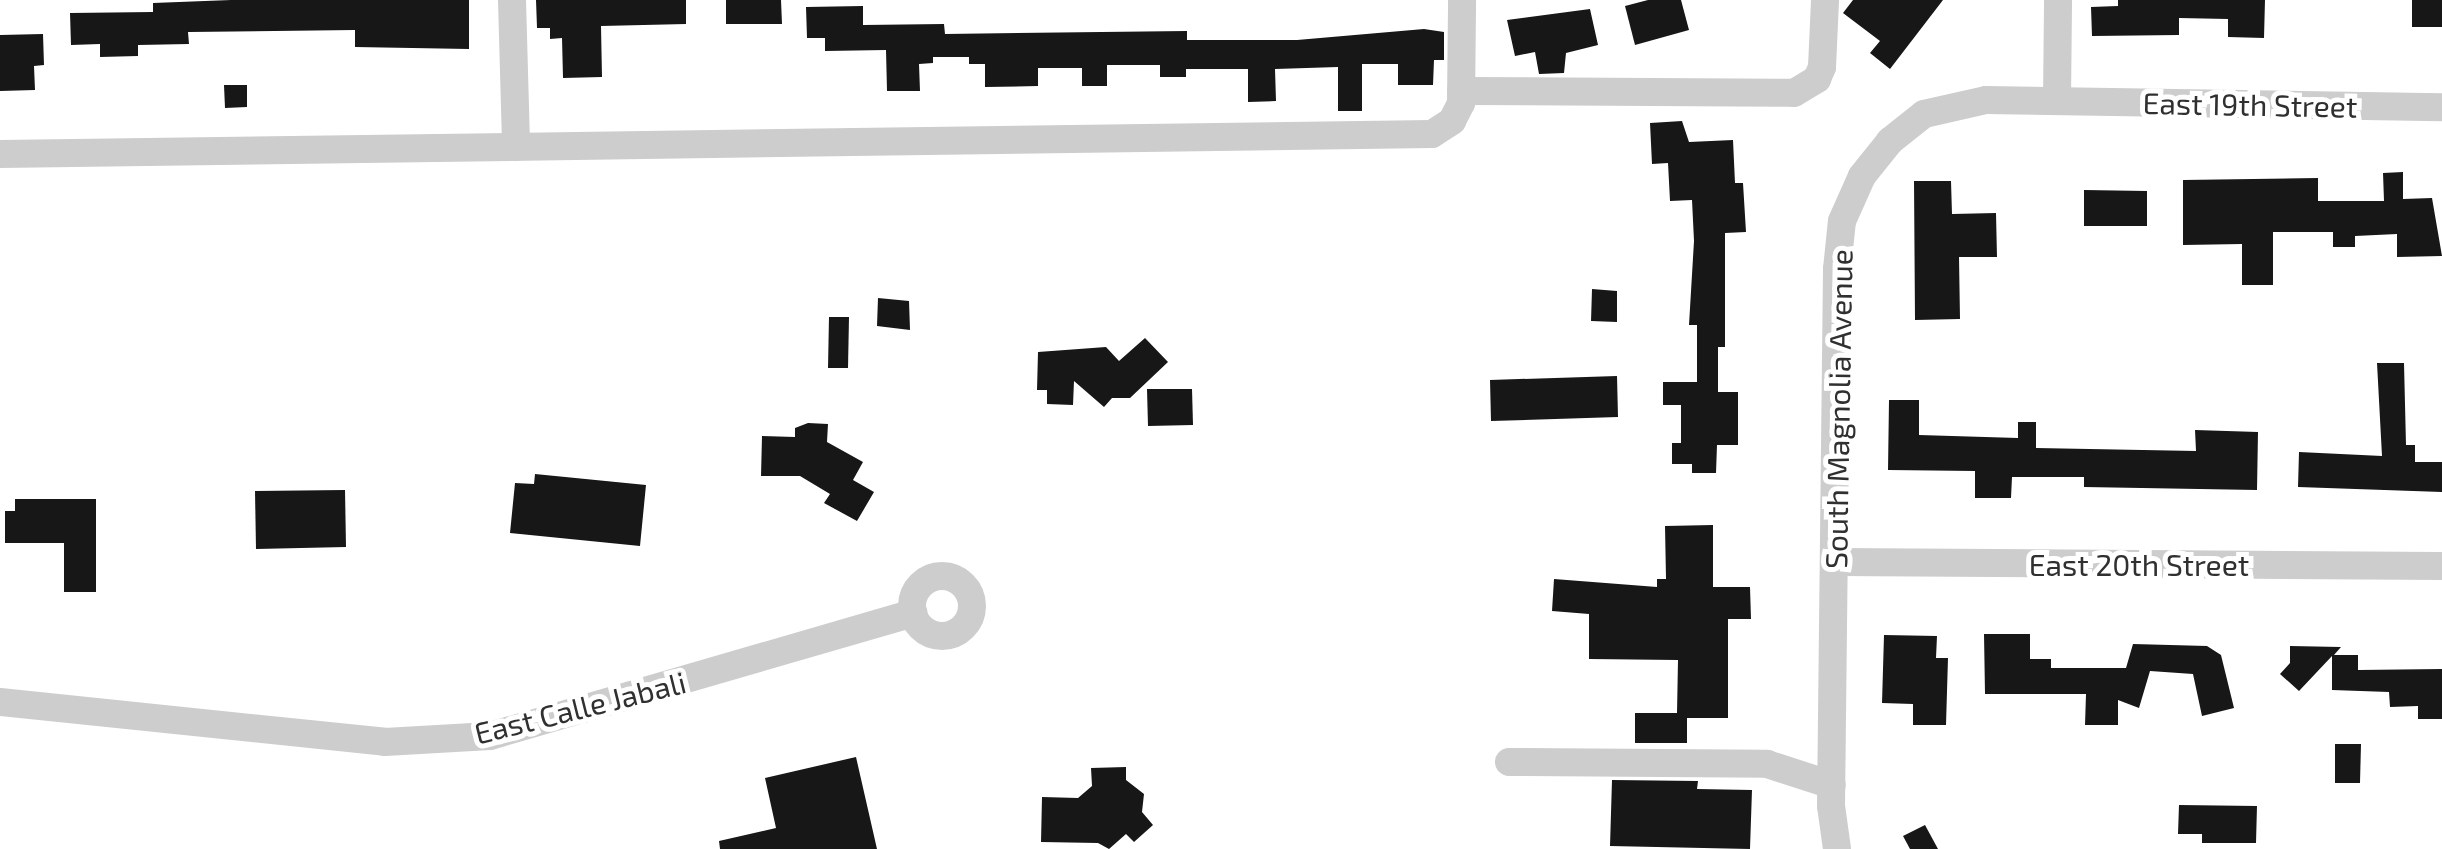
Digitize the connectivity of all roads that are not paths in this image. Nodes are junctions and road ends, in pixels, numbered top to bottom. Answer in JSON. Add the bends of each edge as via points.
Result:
{"nodes":[{"id":1,"x":512,"y":0,"type":"edge"},
{"id":2,"x":1462,"y":0,"type":"edge"},
{"id":3,"x":1826,"y":0,"type":"edge"},
{"id":4,"x":2058,"y":0,"type":"edge"},
{"id":5,"x":1461,"y":90,"type":"junction"},
{"id":6,"x":2058,"y":100,"type":"junction"},
{"id":7,"x":2442,"y":107,"type":"edge"},
{"id":8,"x":516,"y":148,"type":"junction"},
{"id":9,"x":0,"y":154,"type":"edge"},
{"id":10,"x":1835,"y":562,"type":"junction"},
{"id":11,"x":2442,"y":566,"type":"edge"},
{"id":12,"x":913,"y":614,"type":"dead end"},
{"id":13,"x":0,"y":702,"type":"edge"},
{"id":14,"x":1508,"y":762,"type":"dead end"},
{"id":15,"x":1832,"y":785,"type":"junction"},
{"id":16,"x":1837,"y":849,"type":"edge"}],
"edges":[{"from":1,"to":8,"type":"street"},
{"from":2,"to":5,"type":"street"},
{"from":3,"to":5,"type":"street","via":[[1822,67],[1817,79],[1794,93]]},
{"from":4,"to":6,"type":"street"},
{"from":5,"to":8,"type":"street","via":[[1458,114],[1432,134]]},
{"from":6,"to":7,"type":"street","name":"East 19th Street"},
{"from":6,"to":10,"type":"street","name":"South Magnolia Avenue","via":[[1986,100],[1924,114],[1862,176],[1842,221],[1836,269]]},
{"from":8,"to":9,"type":"street"},
{"from":10,"to":11,"type":"street","name":"East 20th Street"},
{"from":10,"to":15,"type":"street","name":"South Magnolia Avenue"},
{"from":12,"to":13,"type":"street","name":"East Calle Jabali","via":[[490,736],[385,742]]},
{"from":14,"to":15,"type":"street","via":[[1767,764]]},
{"from":15,"to":16,"type":"street","name":"South Magnolia Avenue"}]}
